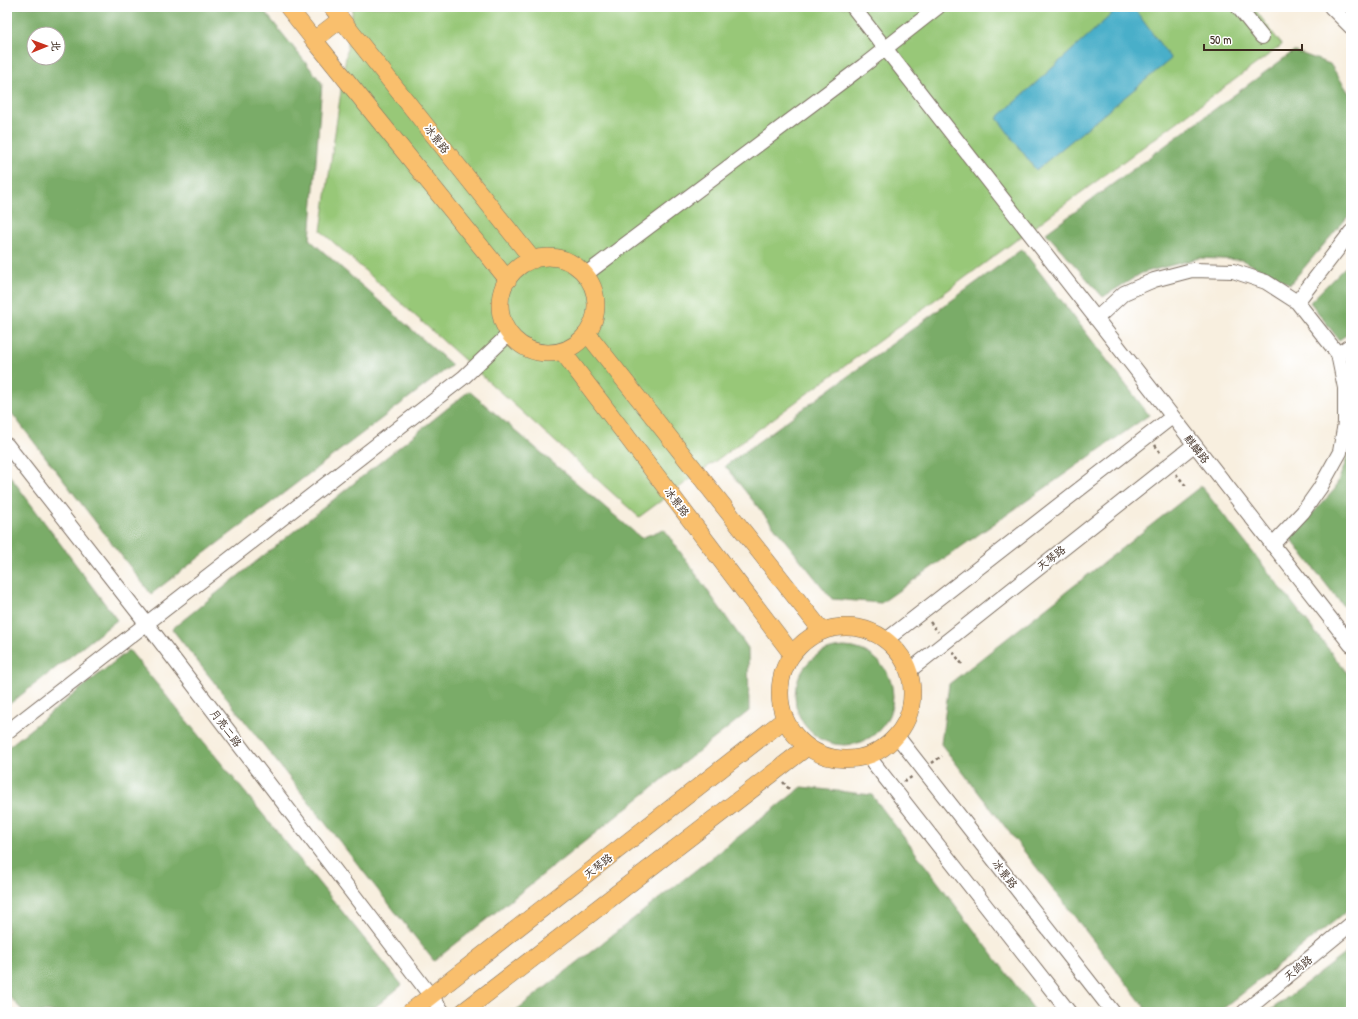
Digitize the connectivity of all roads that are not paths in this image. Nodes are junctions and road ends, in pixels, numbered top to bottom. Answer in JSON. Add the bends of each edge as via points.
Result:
{"nodes":[{"id":1,"x":288,"y":7,"type":"edge"},
{"id":2,"x":853,"y":7,"type":"edge"},
{"id":3,"x":938,"y":7,"type":"edge"},
{"id":4,"x":1238,"y":7,"type":"edge"},
{"id":5,"x":1331,"y":7,"type":"edge"},
{"id":6,"x":336,"y":13,"type":"edge"},
{"id":7,"x":1351,"y":28,"type":"edge"},
{"id":8,"x":1262,"y":37,"type":"dead end"},
{"id":9,"x":314,"y":40,"type":"junction"},
{"id":10,"x":885,"y":49,"type":"junction"},
{"id":11,"x":1351,"y":232,"type":"edge"},
{"id":12,"x":533,"y":260,"type":"junction"},
{"id":13,"x":586,"y":274,"type":"junction"},
{"id":14,"x":508,"y":280,"type":"junction"},
{"id":15,"x":1297,"y":302,"type":"junction"},
{"id":16,"x":1096,"y":319,"type":"junction"},
{"id":17,"x":587,"y":333,"type":"junction"},
{"id":18,"x":508,"y":335,"type":"junction"},
{"id":19,"x":1351,"y":345,"type":"edge"},
{"id":20,"x":562,"y":351,"type":"junction"},
{"id":21,"x":1338,"y":354,"type":"junction"},
{"id":22,"x":1172,"y":417,"type":"junction"},
{"id":23,"x":7,"y":445,"type":"edge"},
{"id":24,"x":1194,"y":445,"type":"junction"},
{"id":25,"x":1272,"y":545,"type":"junction"},
{"id":26,"x":147,"y":624,"type":"junction"},
{"id":27,"x":822,"y":631,"type":"junction"},
{"id":28,"x":886,"y":640,"type":"junction"},
{"id":29,"x":1351,"y":645,"type":"edge"},
{"id":30,"x":792,"y":654,"type":"junction"},
{"id":31,"x":908,"y":671,"type":"junction"},
{"id":32,"x":785,"y":719,"type":"junction"},
{"id":33,"x":7,"y":732,"type":"edge"},
{"id":34,"x":897,"y":736,"type":"junction"},
{"id":35,"x":807,"y":747,"type":"junction"},
{"id":36,"x":868,"y":756,"type":"junction"},
{"id":37,"x":1351,"y":924,"type":"edge"},
{"id":38,"x":431,"y":996,"type":"junction"},
{"id":39,"x":410,"y":1012,"type":"edge"},
{"id":40,"x":443,"y":1012,"type":"edge"},
{"id":41,"x":462,"y":1012,"type":"edge"},
{"id":42,"x":1069,"y":1012,"type":"edge"},
{"id":43,"x":1113,"y":1012,"type":"edge"},
{"id":44,"x":1244,"y":1012,"type":"edge"}],
"edges":[{"from":1,"to":9,"type":"main road"},
{"from":2,"to":10,"type":"street","name":"麒麟路"},
{"from":3,"to":10,"type":"street"},
{"from":4,"to":8,"type":"street"},
{"from":5,"to":7,"type":"street"},
{"from":6,"to":9,"type":"main road","name":"冰景路"},
{"from":6,"to":12,"type":"main road","name":"冰景路"},
{"from":9,"to":14,"type":"main road"},
{"from":10,"to":13,"type":"street"},
{"from":10,"to":16,"type":"street","name":"麒麟路"},
{"from":11,"to":15,"type":"street"},
{"from":12,"to":13,"type":"main road","via":[[556,258],[571,263]]},
{"from":12,"to":14,"type":"main road","via":[[512,273]]},
{"from":13,"to":17,"type":"main road","via":[[595,302],[594,318]]},
{"from":14,"to":18,"type":"main road","via":[[500,301],[501,317]]},
{"from":15,"to":16,"type":"street","via":[[1266,282],[1233,271],[1192,270],[1154,280],[1124,293]]},
{"from":15,"to":21,"type":"street"},
{"from":16,"to":22,"type":"street","name":"麒麟路"},
{"from":17,"to":20,"type":"main road","via":[[576,344]]},
{"from":17,"to":27,"type":"main road"},
{"from":18,"to":20,"type":"main road","via":[[531,350],[546,353]]},
{"from":18,"to":26,"type":"street","via":[[464,377]]},
{"from":19,"to":21,"type":"street"},
{"from":20,"to":30,"type":"main road","name":"冰景路"},
{"from":21,"to":25,"type":"street","via":[[1345,388],[1345,416],[1340,452],[1303,512]]},
{"from":22,"to":24,"type":"street","name":"麒麟路"},
{"from":22,"to":28,"type":"street"},
{"from":23,"to":26,"type":"street","name":"月亮二路"},
{"from":24,"to":25,"type":"street","name":"麒麟路"},
{"from":24,"to":31,"type":"street","name":"天琴路"},
{"from":25,"to":29,"type":"street","name":"麒麟路"},
{"from":26,"to":33,"type":"street"},
{"from":26,"to":38,"type":"street","name":"月亮二路"},
{"from":27,"to":28,"type":"main road","via":[[844,626],[866,630]]},
{"from":27,"to":30,"type":"main road","via":[[806,640]]},
{"from":28,"to":31,"type":"main road","via":[[900,654]]},
{"from":30,"to":32,"type":"main road","via":[[782,674],[780,697]]},
{"from":31,"to":34,"type":"main road","via":[[911,701],[908,716]]},
{"from":32,"to":35,"type":"main road","via":[[794,734]]},
{"from":32,"to":38,"type":"main road","name":"天琴路"},
{"from":34,"to":36,"type":"main road","via":[[884,748]]},
{"from":34,"to":43,"type":"street","name":"冰景路"},
{"from":35,"to":36,"type":"main road","via":[[826,756],[847,760]]},
{"from":35,"to":41,"type":"main road"},
{"from":36,"to":42,"type":"street"},
{"from":37,"to":44,"type":"street","name":"天鸽路"},
{"from":38,"to":39,"type":"main road","name":"天琴路"},
{"from":38,"to":40,"type":"street","name":"月亮二路"}]}
